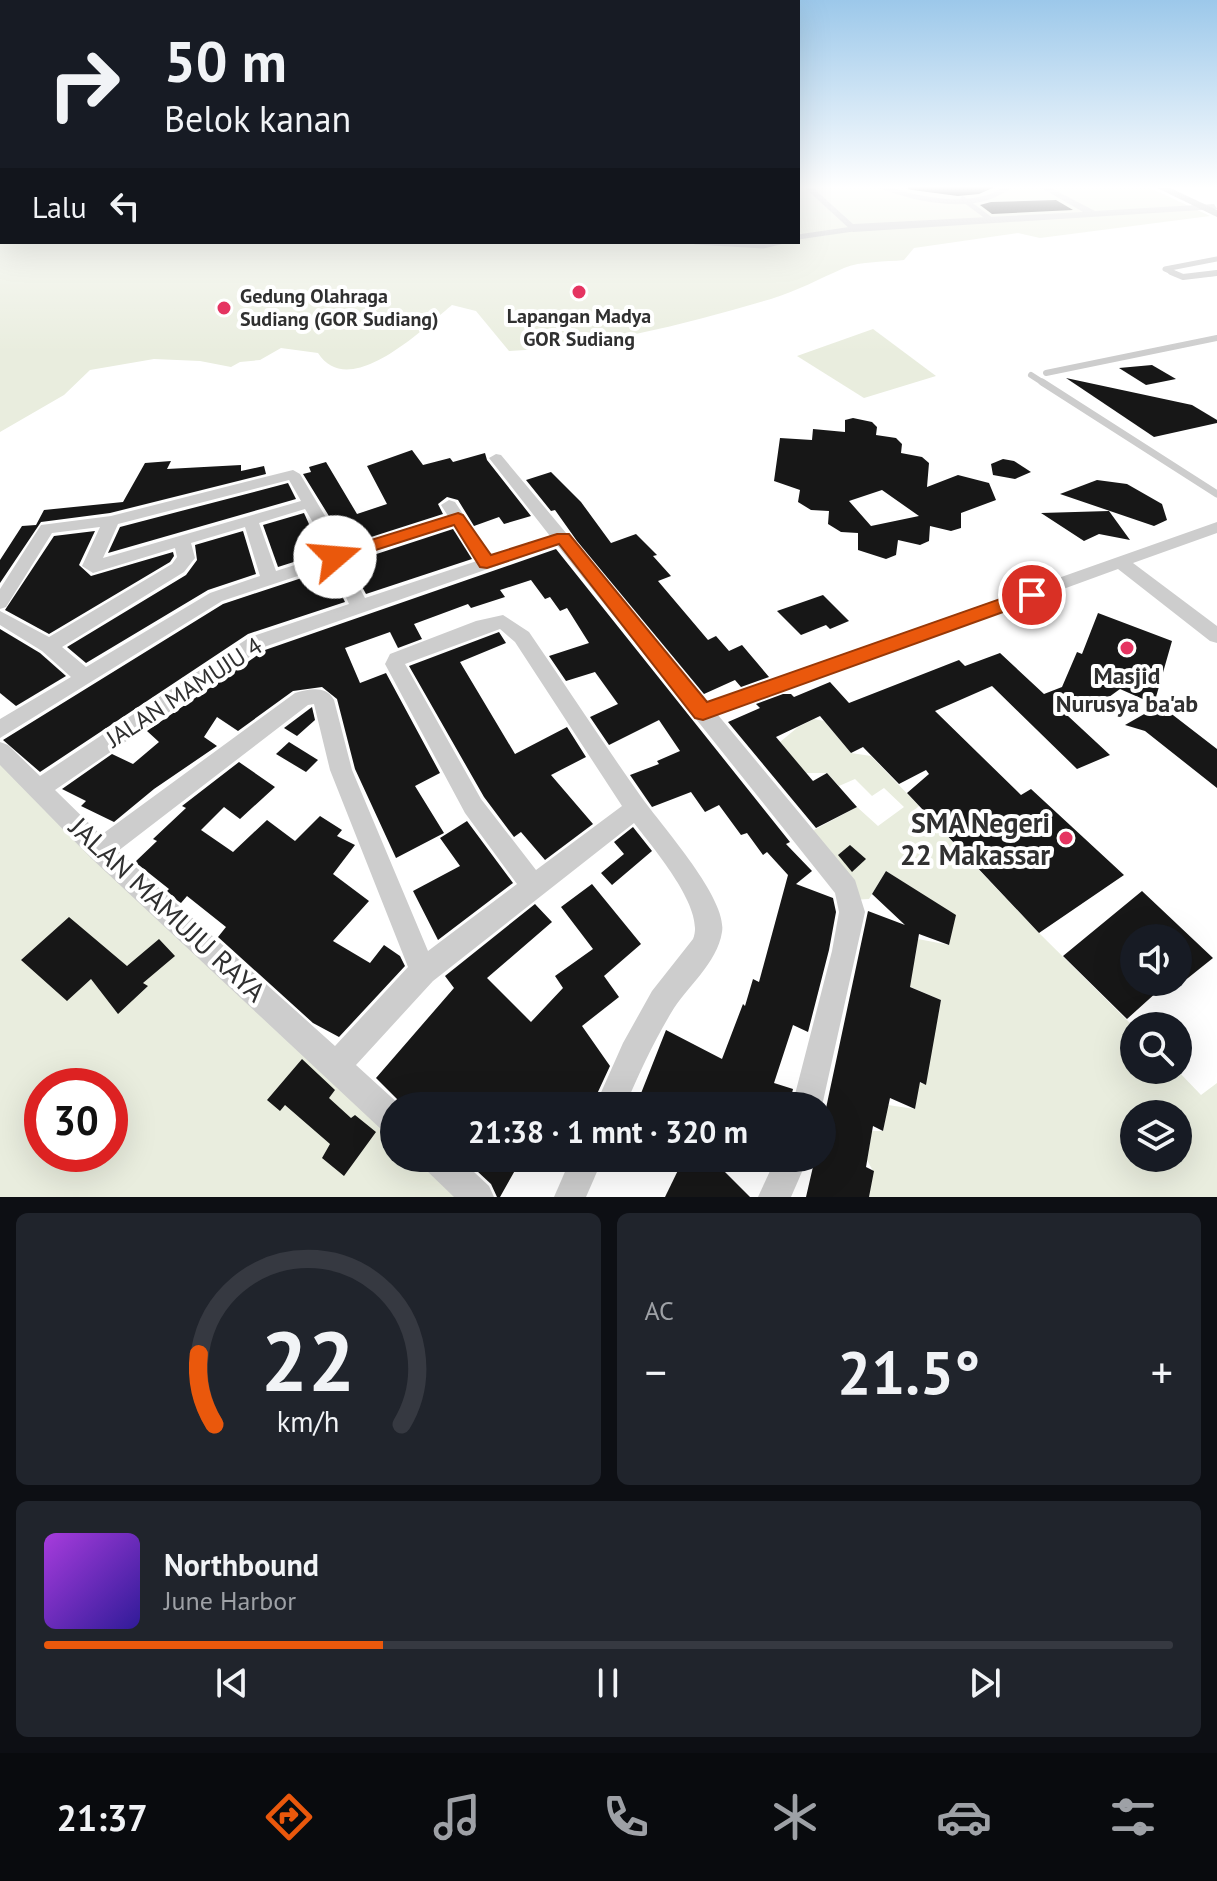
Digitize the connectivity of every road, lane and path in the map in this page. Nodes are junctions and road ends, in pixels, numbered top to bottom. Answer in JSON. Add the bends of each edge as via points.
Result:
{"nodes":[{"id":1,"x":729,"y":244,"type":"edge"},
{"id":2,"x":772,"y":244,"type":"edge"},
{"id":3,"x":1217,"y":259,"type":"edge"},
{"id":4,"x":1217,"y":273,"type":"edge"},
{"id":5,"x":1217,"y":338,"type":"edge"},
{"id":6,"x":1046,"y":373,"type":"dead end"},
{"id":7,"x":1031,"y":375,"type":"dead end"},
{"id":8,"x":496,"y":458,"type":"dead end"},
{"id":9,"x":1217,"y":494,"type":"edge"},
{"id":10,"x":309,"y":503,"type":"junction"},
{"id":11,"x":250,"y":519,"type":"junction"},
{"id":12,"x":111,"y":521,"type":"junction"},
{"id":13,"x":1217,"y":527,"type":"edge"},
{"id":14,"x":563,"y":537,"type":"junction"},
{"id":15,"x":182,"y":541,"type":"junction"},
{"id":16,"x":335,"y":557,"type":"junction"},
{"id":17,"x":487,"y":563,"type":"junction"},
{"id":18,"x":1122,"y":563,"type":"junction"},
{"id":19,"x":270,"y":579,"type":"junction"},
{"id":20,"x":0,"y":603,"type":"edge"},
{"id":21,"x":360,"y":607,"type":"junction"},
{"id":22,"x":0,"y":617,"type":"edge"},
{"id":23,"x":1217,"y":636,"type":"edge"},
{"id":24,"x":49,"y":646,"type":"junction"},
{"id":25,"x":85,"y":678,"type":"junction"},
{"id":26,"x":703,"y":712,"type":"junction"},
{"id":27,"x":0,"y":730,"type":"edge"},
{"id":28,"x":0,"y":751,"type":"edge"},
{"id":29,"x":40,"y":788,"type":"junction"},
{"id":30,"x":636,"y":808,"type":"junction"},
{"id":31,"x":100,"y":850,"type":"junction"},
{"id":32,"x":535,"y":888,"type":"junction"},
{"id":33,"x":423,"y":971,"type":"junction"},
{"id":34,"x":336,"y":1066,"type":"junction"},
{"id":35,"x":617,"y":1092,"type":"edge"},
{"id":36,"x":810,"y":1092,"type":"edge"},
{"id":37,"x":380,"y":1107,"type":"edge"},
{"id":38,"x":451,"y":1172,"type":"edge"},
{"id":39,"x":581,"y":1172,"type":"edge"},
{"id":40,"x":786,"y":1172,"type":"edge"},
{"id":41,"x":478,"y":1197,"type":"edge"},
{"id":42,"x":570,"y":1197,"type":"edge"},
{"id":43,"x":774,"y":1197,"type":"edge"}],
"edges":[{"from":1,"to":2,"type":"lane"},
{"from":3,"to":4,"type":"lane","via":[[1165,269],[1183,277]]},
{"from":5,"to":6,"type":"lane"},
{"from":7,"to":9,"type":"lane"},
{"from":8,"to":14,"type":"street"},
{"from":10,"to":11,"type":"street"},
{"from":10,"to":12,"type":"street","via":[[293,474]]},
{"from":10,"to":16,"type":"street"},
{"from":11,"to":15,"type":"street"},
{"from":11,"to":19,"type":"street"},
{"from":12,"to":15,"type":"street","via":[[93,567]]},
{"from":12,"to":20,"type":"street","via":[[47,529]]},
{"from":13,"to":18,"type":"street"},
{"from":14,"to":17,"type":"street","name":"JALAN MAMUJU 4"},
{"from":14,"to":26,"type":"street"},
{"from":15,"to":24,"type":"street","via":[[186,558],[178,568]]},
{"from":16,"to":17,"type":"street","via":[[453,512]]},
{"from":16,"to":19,"type":"street"},
{"from":16,"to":21,"type":"street"},
{"from":17,"to":21,"type":"street","name":"JALAN MAMUJU 4"},
{"from":18,"to":23,"type":"street"},
{"from":18,"to":26,"type":"street"},
{"from":19,"to":25,"type":"street","via":[[216,597]]},
{"from":21,"to":29,"type":"street","name":"JALAN MAMUJU 4","via":[[257,642]]},
{"from":22,"to":24,"type":"street"},
{"from":24,"to":25,"type":"street"},
{"from":25,"to":27,"type":"street"},
{"from":26,"to":36,"type":"street","via":[[851,900],[845,951]]},
{"from":28,"to":29,"type":"street","name":"JALAN MAMUJU RAYA"},
{"from":29,"to":31,"type":"street","name":"JALAN MAMUJU RAYA"},
{"from":30,"to":32,"type":"street"},
{"from":30,"to":32,"type":"street","via":[[513,627],[503,622],[483,626],[397,659],[395,664],[473,806]]},
{"from":30,"to":35,"type":"street","via":[[676,859],[708,915],[710,930],[703,948],[655,1014]]},
{"from":31,"to":33,"type":"street","via":[[302,699],[315,696],[324,700],[341,770]]},
{"from":31,"to":34,"type":"street","name":"JALAN MAMUJU RAYA"},
{"from":32,"to":33,"type":"street"},
{"from":33,"to":34,"type":"street"},
{"from":34,"to":37,"type":"street","name":"JALAN MAMUJU RAYA"},
{"from":38,"to":41,"type":"street"},
{"from":39,"to":42,"type":"street"},
{"from":40,"to":43,"type":"street"}]}
